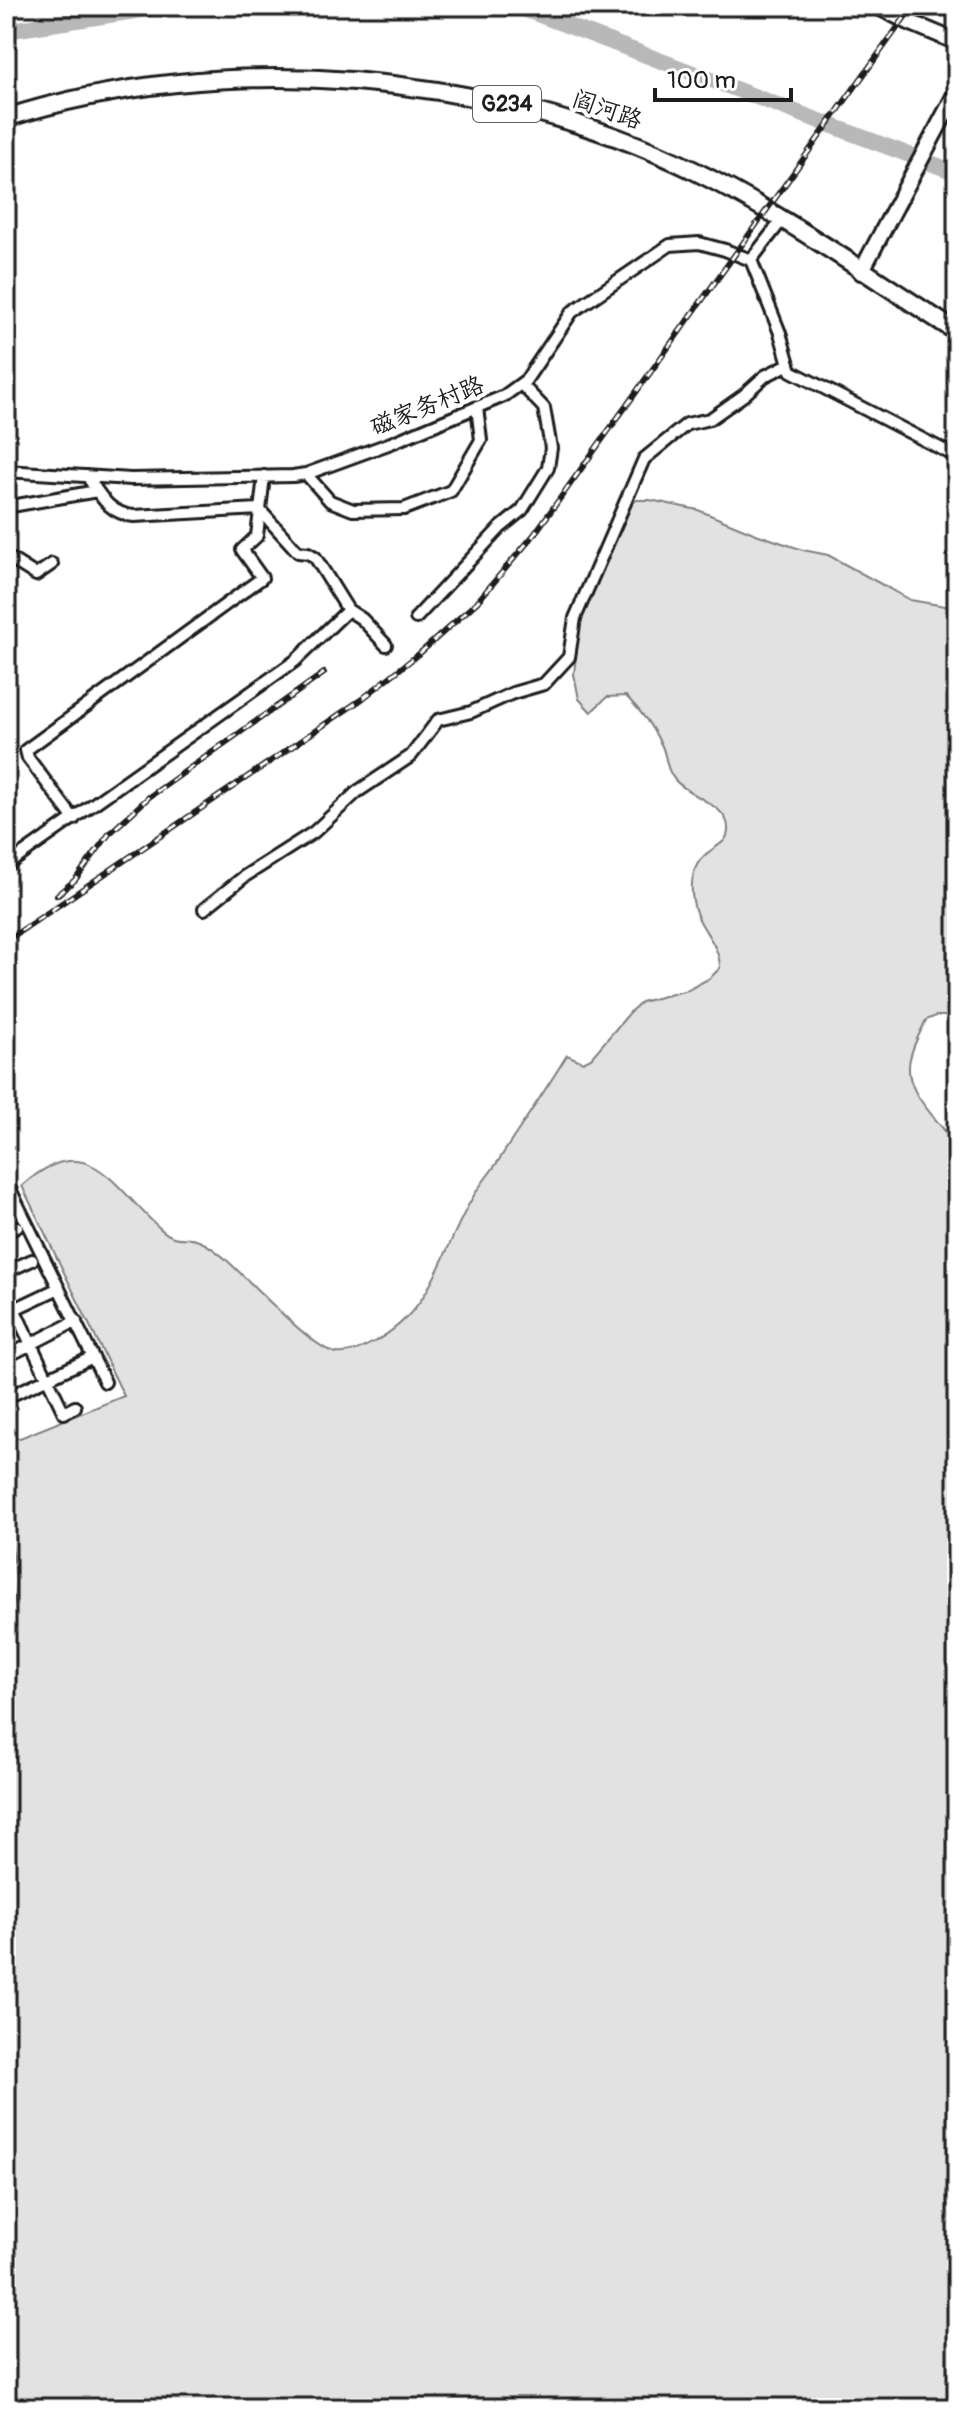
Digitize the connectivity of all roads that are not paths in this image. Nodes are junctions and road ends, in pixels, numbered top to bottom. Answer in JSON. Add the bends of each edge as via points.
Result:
{"nodes":[{"id":1,"x":877,"y":6,"type":"edge"},
{"id":2,"x":957,"y":42,"type":"edge"},
{"id":3,"x":957,"y":91,"type":"edge"},
{"id":4,"x":6,"y":118,"type":"edge"},
{"id":5,"x":782,"y":220,"type":"junction"},
{"id":6,"x":751,"y":260,"type":"junction"},
{"id":7,"x":861,"y":272,"type":"junction"},
{"id":8,"x":957,"y":332,"type":"edge"},
{"id":9,"x":789,"y":364,"type":"junction"},
{"id":10,"x":521,"y":384,"type":"junction"},
{"id":11,"x":477,"y":407,"type":"junction"},
{"id":12,"x":957,"y":457,"type":"edge"},
{"id":13,"x":6,"y":471,"type":"edge"},
{"id":14,"x":306,"y":474,"type":"junction"},
{"id":15,"x":87,"y":476,"type":"junction"},
{"id":16,"x":264,"y":476,"type":"junction"},
{"id":17,"x":97,"y":491,"type":"junction"},
{"id":18,"x":6,"y":507,"type":"edge"},
{"id":19,"x":259,"y":509,"type":"junction"},
{"id":20,"x":6,"y":556,"type":"edge"},
{"id":21,"x":52,"y":564,"type":"dead end"},
{"id":22,"x":348,"y":610,"type":"junction"},
{"id":23,"x":416,"y":618,"type":"dead end"},
{"id":24,"x":386,"y":645,"type":"dead end"},
{"id":25,"x":74,"y":819,"type":"junction"},
{"id":26,"x":6,"y":866,"type":"edge"},
{"id":27,"x":204,"y":909,"type":"dead end"},
{"id":28,"x":6,"y":1181,"type":"edge"},
{"id":29,"x":32,"y":1260,"type":"dead end"},
{"id":30,"x":6,"y":1272,"type":"edge"},
{"id":31,"x":59,"y":1288,"type":"junction"},
{"id":32,"x":6,"y":1292,"type":"edge"},
{"id":33,"x":10,"y":1311,"type":"edge"},
{"id":34,"x":76,"y":1321,"type":"junction"},
{"id":35,"x":31,"y":1344,"type":"junction"},
{"id":36,"x":6,"y":1357,"type":"edge"},
{"id":37,"x":93,"y":1357,"type":"junction"},
{"id":38,"x":47,"y":1379,"type":"junction"},
{"id":39,"x":105,"y":1382,"type":"dead end"},
{"id":40,"x":14,"y":1394,"type":"dead end"},
{"id":41,"x":75,"y":1407,"type":"dead end"}],
"edges":[{"from":1,"to":2,"type":"main road"},
{"from":3,"to":7,"type":"main road"},
{"from":4,"to":5,"type":"highway","name":"阎河路","number":"G234","via":[[151,86],[295,78],[405,85],[487,99],[606,133],[697,172]]},
{"from":5,"to":6,"type":"street"},
{"from":5,"to":7,"type":"highway","name":"阎河路","number":"G234"},
{"from":6,"to":9,"type":"street"},
{"from":6,"to":10,"type":"street","name":"磁家务村路","via":[[699,243],[670,245],[572,312]]},
{"from":7,"to":8,"type":"highway","name":"阎河路","number":"G234"},
{"from":9,"to":12,"type":"street","via":[[791,371]]},
{"from":9,"to":27,"type":"street","via":[[710,419],[687,424],[644,459],[575,618],[569,657],[544,684],[438,720],[411,756]]},
{"from":10,"to":11,"type":"street","name":"磁家务村路"},
{"from":10,"to":23,"type":"street","via":[[544,408],[551,448],[548,468],[522,510]]},
{"from":11,"to":14,"type":"street","name":"磁家务村路"},
{"from":11,"to":14,"type":"street","via":[[481,440],[451,491],[404,509],[353,510],[330,501]]},
{"from":13,"to":15,"type":"street","name":"磁家务村路"},
{"from":14,"to":16,"type":"street","name":"磁家务村路"},
{"from":15,"to":16,"type":"street","name":"磁家务村路"},
{"from":15,"to":17,"type":"street"},
{"from":16,"to":19,"type":"street"},
{"from":17,"to":18,"type":"street"},
{"from":17,"to":19,"type":"street","via":[[122,515]]},
{"from":19,"to":22,"type":"street","via":[[298,552],[315,557]]},
{"from":19,"to":25,"type":"street","via":[[257,536],[242,550],[262,578],[26,750]]},
{"from":20,"to":21,"type":"street","via":[[36,575]]},
{"from":22,"to":24,"type":"street"},
{"from":22,"to":25,"type":"street","via":[[295,661]]},
{"from":25,"to":26,"type":"street"},
{"from":28,"to":31,"type":"street"},
{"from":29,"to":30,"type":"street"},
{"from":31,"to":33,"type":"street"},
{"from":31,"to":34,"type":"street"},
{"from":32,"to":33,"type":"street"},
{"from":33,"to":35,"type":"street"},
{"from":34,"to":35,"type":"street"},
{"from":34,"to":37,"type":"street"},
{"from":35,"to":36,"type":"street"},
{"from":35,"to":38,"type":"street"},
{"from":37,"to":38,"type":"street"},
{"from":37,"to":39,"type":"street"},
{"from":38,"to":40,"type":"street"},
{"from":38,"to":41,"type":"street","via":[[64,1413]]}]}
